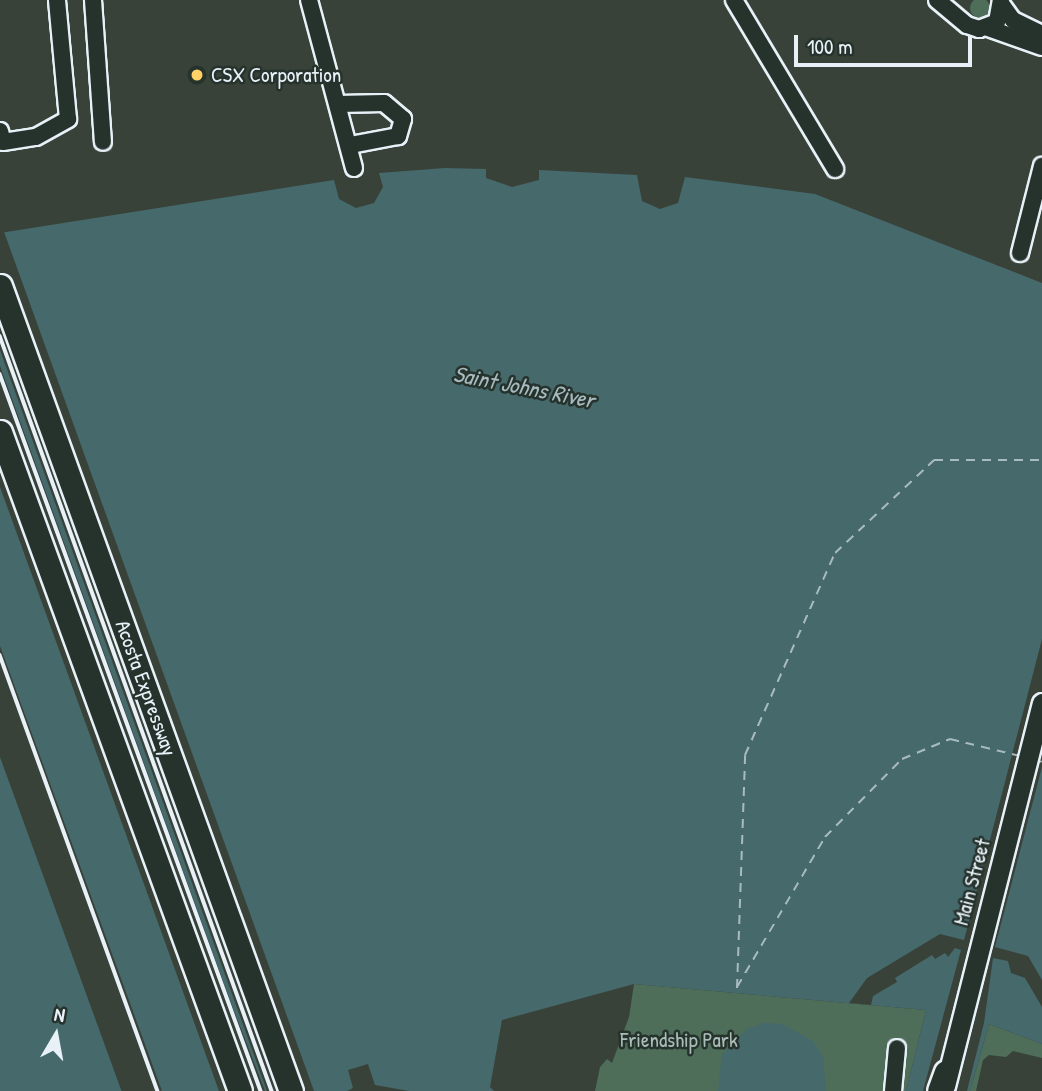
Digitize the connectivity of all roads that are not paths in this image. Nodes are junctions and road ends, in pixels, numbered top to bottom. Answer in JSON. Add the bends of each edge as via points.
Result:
{"nodes":[{"id":1,"x":57,"y":0,"type":"edge"},
{"id":2,"x":93,"y":0,"type":"edge"},
{"id":3,"x":309,"y":0,"type":"edge"},
{"id":4,"x":734,"y":0,"type":"edge"},
{"id":5,"x":937,"y":0,"type":"edge"},
{"id":6,"x":1002,"y":2,"type":"edge"},
{"id":7,"x":959,"y":8,"type":"edge"},
{"id":8,"x":1042,"y":17,"type":"edge"},
{"id":9,"x":988,"y":28,"type":"junction"},
{"id":10,"x":1037,"y":38,"type":"edge"},
{"id":11,"x":1042,"y":62,"type":"edge"},
{"id":12,"x":338,"y":104,"type":"junction"},
{"id":13,"x":0,"y":131,"type":"edge"},
{"id":14,"x":103,"y":142,"type":"dead end"},
{"id":15,"x":351,"y":147,"type":"junction"},
{"id":16,"x":1042,"y":166,"type":"edge"},
{"id":17,"x":354,"y":168,"type":"dead end"},
{"id":18,"x":835,"y":169,"type":"dead end"},
{"id":19,"x":1020,"y":253,"type":"dead end"},
{"id":20,"x":0,"y":286,"type":"edge"},
{"id":21,"x":0,"y":432,"type":"edge"},
{"id":22,"x":1042,"y":704,"type":"edge"},
{"id":23,"x":897,"y":1048,"type":"dead end"},
{"id":24,"x":237,"y":1085,"type":"edge"},
{"id":25,"x":941,"y":1087,"type":"edge"},
{"id":26,"x":293,"y":1091,"type":"edge"},
{"id":27,"x":893,"y":1091,"type":"edge"}],
"edges":[{"from":1,"to":13,"type":"street","via":[[68,119],[36,137],[3,142]]},
{"from":2,"to":14,"type":"street"},
{"from":3,"to":12,"type":"street"},
{"from":4,"to":18,"type":"street"},
{"from":5,"to":7,"type":"street"},
{"from":6,"to":9,"type":"street","via":[[999,19]]},
{"from":6,"to":10,"type":"street","via":[[1013,20]]},
{"from":7,"to":9,"type":"street","via":[[971,27]]},
{"from":8,"to":10,"type":"street"},
{"from":9,"to":10,"type":"street"},
{"from":10,"to":11,"type":"street"},
{"from":12,"to":15,"type":"street"},
{"from":12,"to":15,"type":"street","via":[[384,103],[403,119],[398,136]]},
{"from":15,"to":17,"type":"street"},
{"from":16,"to":19,"type":"street"},
{"from":20,"to":26,"type":"highway","name":"Acosta Expressway"},
{"from":21,"to":24,"type":"highway"},
{"from":22,"to":25,"type":"main road","name":"Main Street"},
{"from":23,"to":27,"type":"street"}]}
